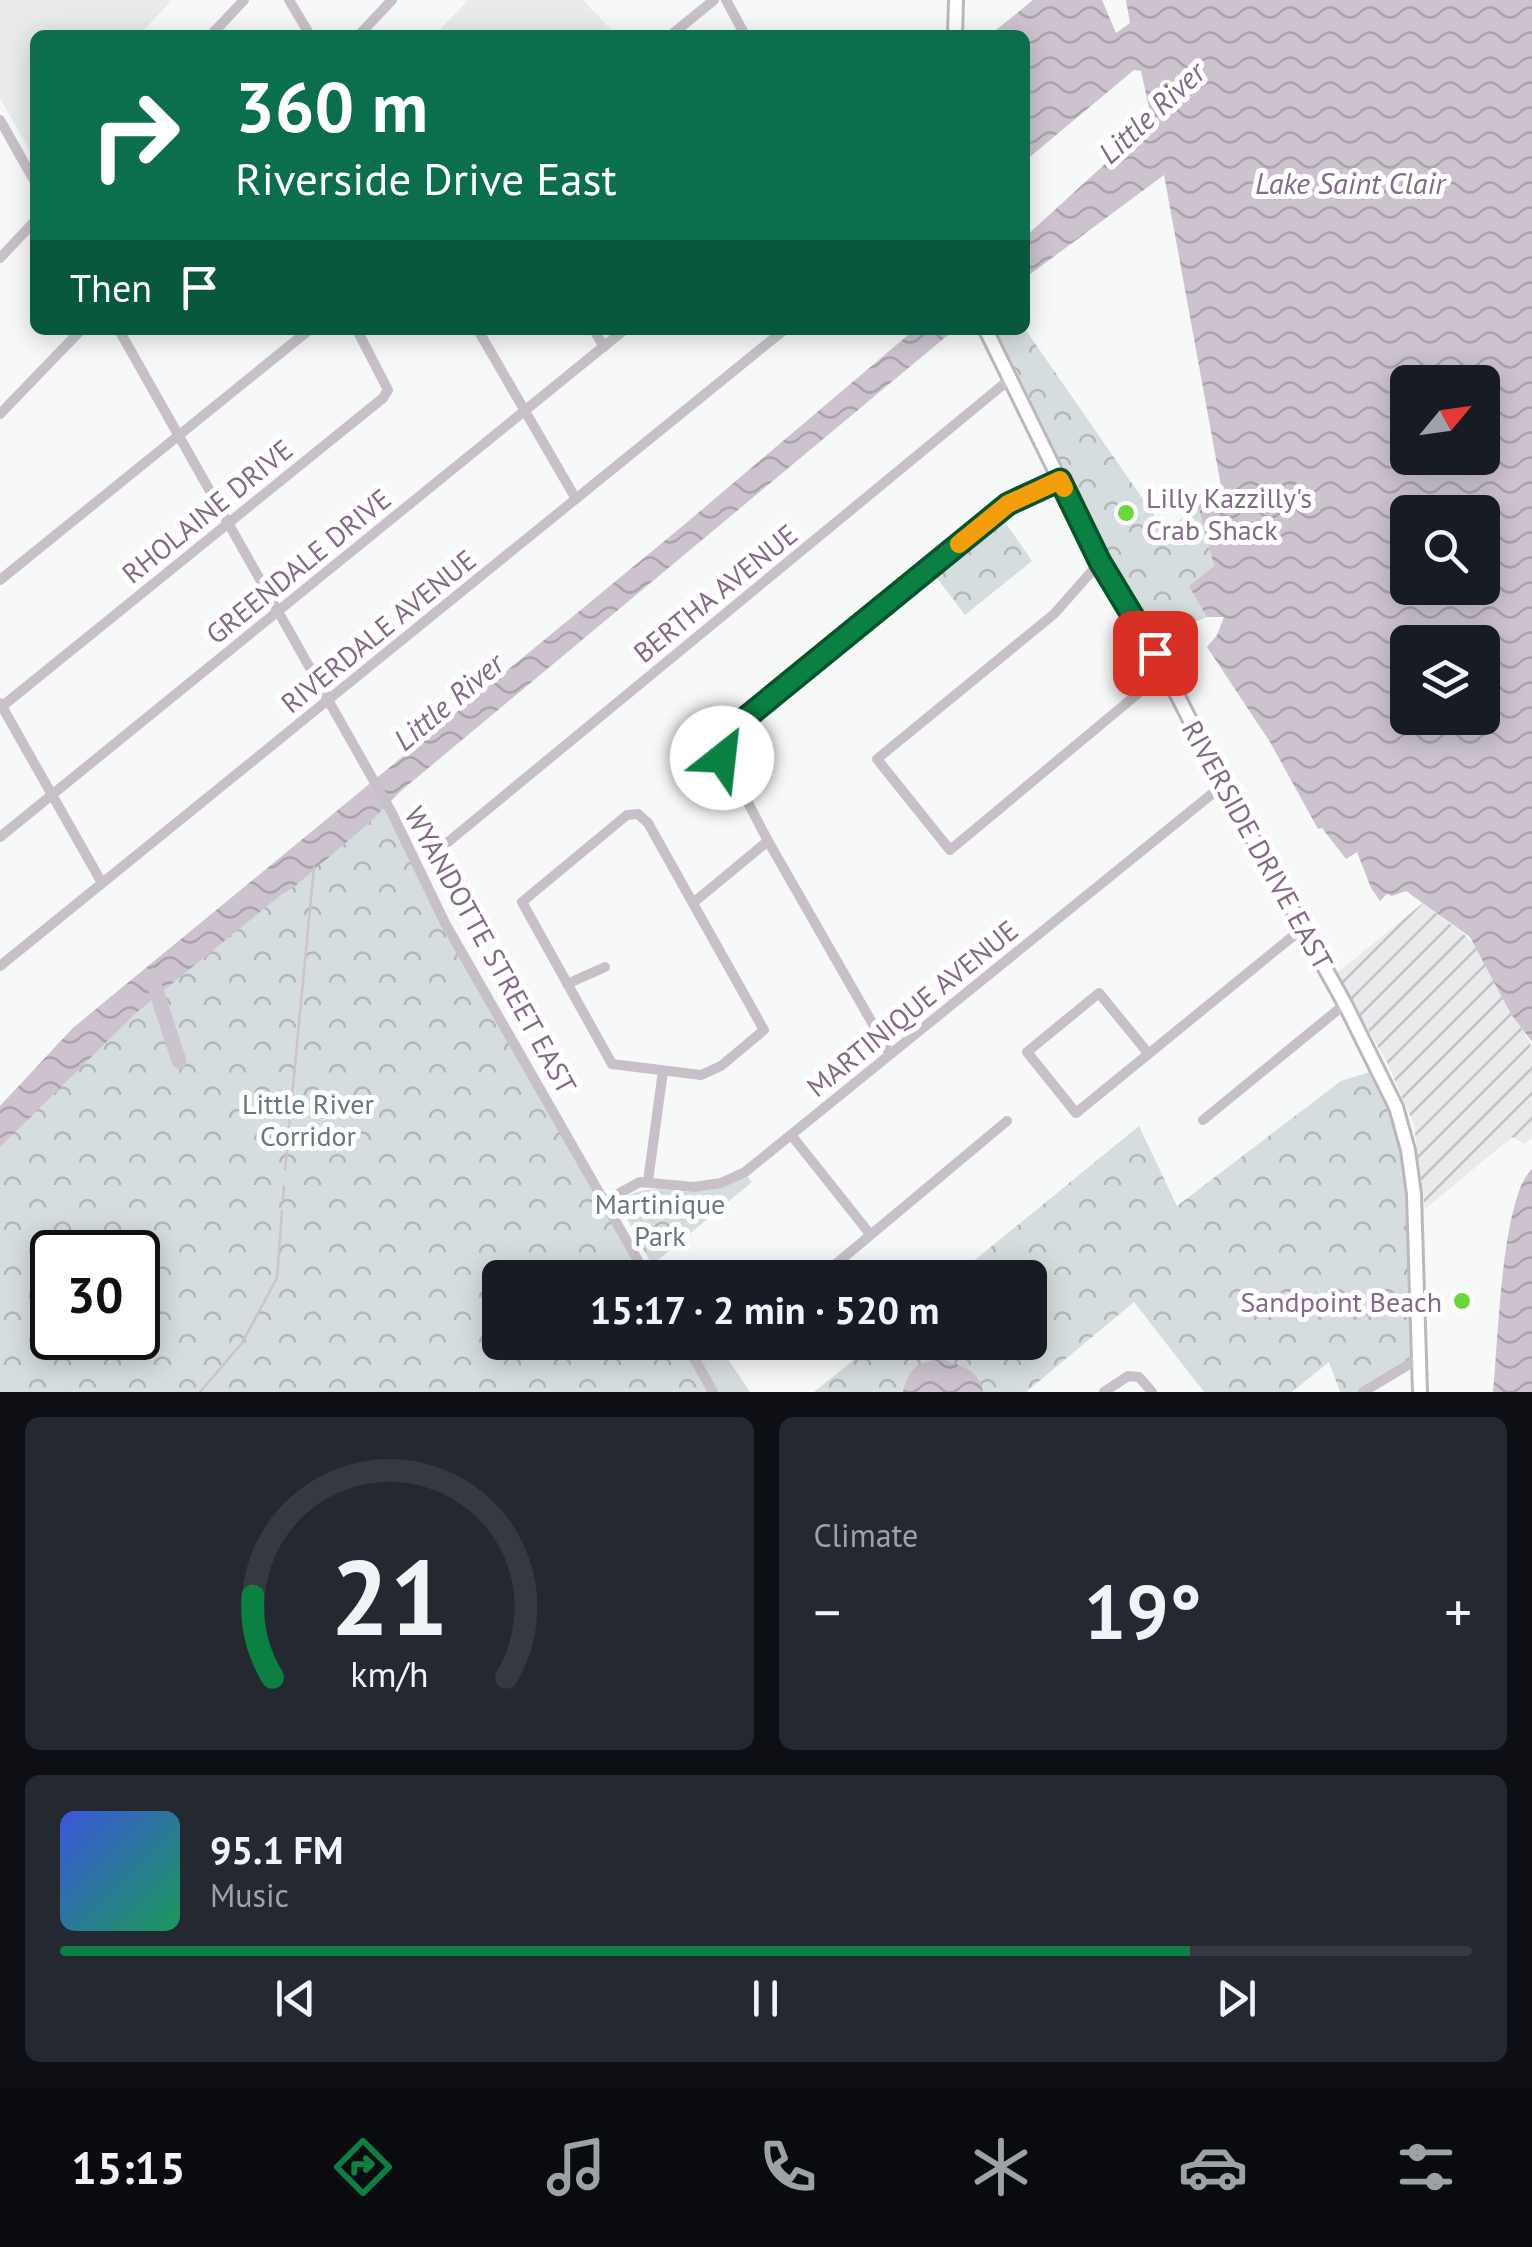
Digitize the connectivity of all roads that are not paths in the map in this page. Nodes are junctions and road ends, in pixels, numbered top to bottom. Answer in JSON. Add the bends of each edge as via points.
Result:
{"nodes":[{"id":1,"x":244,"y":0,"type":"edge"},
{"id":2,"x":289,"y":0,"type":"edge"},
{"id":3,"x":392,"y":0,"type":"edge"},
{"id":4,"x":714,"y":0,"type":"edge"},
{"id":5,"x":726,"y":0,"type":"edge"},
{"id":6,"x":948,"y":0,"type":"edge"},
{"id":7,"x":956,"y":0,"type":"edge"},
{"id":8,"x":217,"y":30,"type":"edge"},
{"id":9,"x":307,"y":30,"type":"edge"},
{"id":10,"x":364,"y":30,"type":"edge"},
{"id":11,"x":677,"y":30,"type":"edge"},
{"id":12,"x":742,"y":30,"type":"edge"},
{"id":13,"x":952,"y":30,"type":"edge"},
{"id":14,"x":952,"y":30,"type":"edge"},
{"id":15,"x":0,"y":120,"type":"edge"},
{"id":16,"x":30,"y":173,"type":"edge"},
{"id":17,"x":30,"y":226,"type":"edge"},
{"id":18,"x":0,"y":258,"type":"edge"},
{"id":19,"x":75,"y":335,"type":"edge"},
{"id":20,"x":122,"y":335,"type":"edge"},
{"id":21,"x":304,"y":335,"type":"edge"},
{"id":22,"x":360,"y":335,"type":"edge"},
{"id":23,"x":481,"y":335,"type":"edge"},
{"id":24,"x":597,"y":335,"type":"edge"},
{"id":25,"x":618,"y":335,"type":"edge"},
{"id":26,"x":778,"y":335,"type":"edge"},
{"id":27,"x":988,"y":335,"type":"edge"},
{"id":28,"x":604,"y":346,"type":"junction"},
{"id":29,"x":1010,"y":379,"type":"junction"},
{"id":30,"x":524,"y":411,"type":"junction"},
{"id":31,"x":0,"y":414,"type":"edge"},
{"id":32,"x":178,"y":437,"type":"junction"},
{"id":33,"x":1060,"y":480,"type":"junction"},
{"id":34,"x":576,"y":499,"type":"junction"},
{"id":35,"x":228,"y":523,"type":"junction"},
{"id":36,"x":1100,"y":562,"type":"junction"},
{"id":37,"x":0,"y":580,"type":"edge"},
{"id":38,"x":278,"y":612,"type":"junction"},
{"id":39,"x":1165,"y":672,"type":"junction"},
{"id":40,"x":328,"y":700,"type":"junction"},
{"id":41,"x":1,"y":705,"type":"edge"},
{"id":42,"x":1222,"y":785,"type":"junction"},
{"id":43,"x":52,"y":795,"type":"junction"},
{"id":44,"x":0,"y":837,"type":"edge"},
{"id":45,"x":768,"y":841,"type":"junction"},
{"id":46,"x":448,"y":842,"type":"dead end"},
{"id":47,"x":102,"y":883,"type":"junction"},
{"id":48,"x":693,"y":904,"type":"junction"},
{"id":49,"x":1303,"y":928,"type":"junction"},
{"id":50,"x":0,"y":966,"type":"edge"},
{"id":51,"x":605,"y":967,"type":"dead end"},
{"id":52,"x":568,"y":984,"type":"junction"},
{"id":53,"x":1345,"y":1004,"type":"junction"},
{"id":54,"x":1148,"y":1053,"type":"junction"},
{"id":55,"x":890,"y":1054,"type":"junction"},
{"id":56,"x":662,"y":1071,"type":"junction"},
{"id":57,"x":1203,"y":1120,"type":"dead end"},
{"id":58,"x":1007,"y":1121,"type":"dead end"},
{"id":59,"x":792,"y":1136,"type":"junction"},
{"id":60,"x":648,"y":1182,"type":"junction"},
{"id":61,"x":605,"y":1201,"type":"junction"},
{"id":62,"x":870,"y":1234,"type":"junction"},
{"id":63,"x":638,"y":1260,"type":"edge"},
{"id":64,"x":839,"y":1260,"type":"edge"},
{"id":65,"x":1418,"y":1359,"type":"junction"},
{"id":66,"x":694,"y":1360,"type":"edge"},
{"id":67,"x":713,"y":1392,"type":"edge"},
{"id":68,"x":1104,"y":1392,"type":"edge"},
{"id":69,"x":1152,"y":1392,"type":"edge"},
{"id":70,"x":1364,"y":1392,"type":"edge"},
{"id":71,"x":1420,"y":1392,"type":"edge"}],
"edges":[{"from":1,"to":8,"type":"street"},
{"from":2,"to":9,"type":"street"},
{"from":3,"to":10,"type":"street"},
{"from":4,"to":11,"type":"street"},
{"from":5,"to":12,"type":"street"},
{"from":6,"to":13,"type":"main road"},
{"from":7,"to":14,"type":"main road"},
{"from":15,"to":16,"type":"street"},
{"from":17,"to":18,"type":"street"},
{"from":19,"to":31,"type":"street"},
{"from":20,"to":32,"type":"street","name":"WYANDOTTE STREET EAST"},
{"from":21,"to":32,"type":"street"},
{"from":22,"to":35,"type":"street","name":"RHOLAINE DRIVE","via":[[388,390],[383,398]]},
{"from":23,"to":30,"type":"street"},
{"from":24,"to":28,"type":"street"},
{"from":25,"to":28,"type":"street","name":"GREENDALE DRIVE"},
{"from":26,"to":34,"type":"street","name":"RIVERDALE AVENUE"},
{"from":27,"to":29,"type":"main road","name":"RIVERSIDE DRIVE EAST"},
{"from":28,"to":30,"type":"street","name":"GREENDALE DRIVE"},
{"from":29,"to":33,"type":"main road","name":"RIVERSIDE DRIVE EAST"},
{"from":29,"to":46,"type":"street","name":"BERTHA AVENUE"},
{"from":30,"to":34,"type":"street"},
{"from":30,"to":38,"type":"street","name":"GREENDALE DRIVE"},
{"from":32,"to":35,"type":"street","name":"WYANDOTTE STREET EAST"},
{"from":32,"to":37,"type":"street"},
{"from":33,"to":36,"type":"main road","name":"RIVERSIDE DRIVE EAST"},
{"from":33,"to":45,"type":"street","via":[[1008,504],[726,734],[718,745]]},
{"from":34,"to":40,"type":"street","name":"RIVERDALE AVENUE"},
{"from":35,"to":38,"type":"street","name":"WYANDOTTE STREET EAST"},
{"from":35,"to":41,"type":"street","name":"RHOLAINE DRIVE"},
{"from":36,"to":39,"type":"main road","name":"RIVERSIDE DRIVE EAST"},
{"from":36,"to":39,"type":"street","via":[[1054,614],[877,759],[950,850]]},
{"from":38,"to":40,"type":"street","name":"WYANDOTTE STREET EAST"},
{"from":38,"to":43,"type":"street","name":"GREENDALE DRIVE"},
{"from":39,"to":42,"type":"main road","name":"RIVERSIDE DRIVE EAST"},
{"from":40,"to":47,"type":"street","name":"RIVERDALE AVENUE"},
{"from":40,"to":61,"type":"street","name":"WYANDOTTE STREET EAST","via":[[445,923]]},
{"from":41,"to":43,"type":"street"},
{"from":42,"to":49,"type":"main road","name":"RIVERSIDE DRIVE EAST"},
{"from":42,"to":55,"type":"street","name":"MARTINIQUE AVENUE"},
{"from":43,"to":44,"type":"street","name":"GREENDALE DRIVE"},
{"from":43,"to":47,"type":"street"},
{"from":45,"to":48,"type":"street"},
{"from":45,"to":55,"type":"street"},
{"from":47,"to":50,"type":"street","name":"RIVERDALE AVENUE"},
{"from":48,"to":52,"type":"street","via":[[648,823],[627,815],[522,902]]},
{"from":48,"to":56,"type":"street","via":[[764,1030],[701,1075]]},
{"from":49,"to":53,"type":"main road","name":"RIVERSIDE DRIVE EAST"},
{"from":49,"to":54,"type":"street"},
{"from":51,"to":52,"type":"street"},
{"from":52,"to":56,"type":"street","via":[[612,1064]]},
{"from":53,"to":57,"type":"street"},
{"from":53,"to":65,"type":"main road","name":"RIVERSIDE DRIVE EAST","via":[[1396,1107],[1408,1150]]},
{"from":54,"to":54,"type":"street","via":[[1099,993],[1026,1052],[1076,1113]]},
{"from":55,"to":59,"type":"street","name":"MARTINIQUE AVENUE"},
{"from":56,"to":60,"type":"street"},
{"from":58,"to":62,"type":"street"},
{"from":59,"to":60,"type":"street","name":"MARTINIQUE AVENUE","via":[[721,1183]]},
{"from":59,"to":62,"type":"street"},
{"from":60,"to":61,"type":"street","name":"MARTINIQUE AVENUE"},
{"from":61,"to":63,"type":"street","name":"WYANDOTTE STREET EAST"},
{"from":62,"to":64,"type":"street"},
{"from":65,"to":70,"type":"street"},
{"from":65,"to":71,"type":"main road","name":"RIVERSIDE DRIVE EAST"},
{"from":66,"to":67,"type":"street"},
{"from":68,"to":69,"type":"street","via":[[1128,1376],[1139,1377]]}]}
